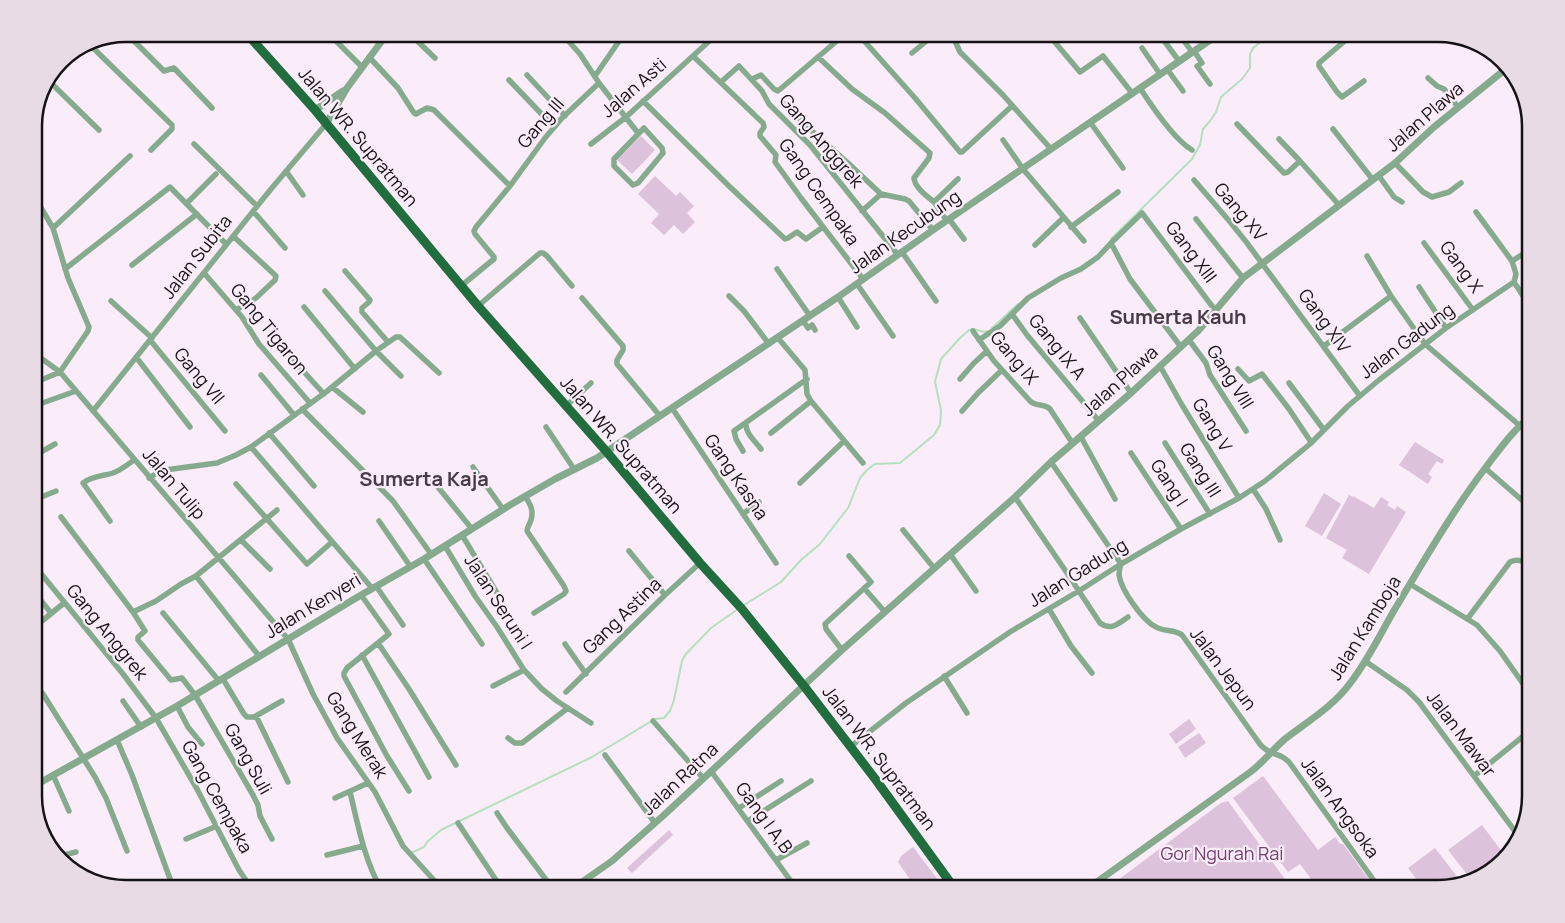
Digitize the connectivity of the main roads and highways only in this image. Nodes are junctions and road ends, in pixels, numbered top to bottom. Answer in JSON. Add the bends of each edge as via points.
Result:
{"nodes":[{"id":1,"x":254,"y":42,"type":"edge"},
{"id":2,"x":948,"y":880,"type":"edge"}],
"edges":[{"from":1,"to":2,"type":"main road","name":"Jalan WR. Supratman","via":[[478,306],[742,609],[876,780]]}]}
